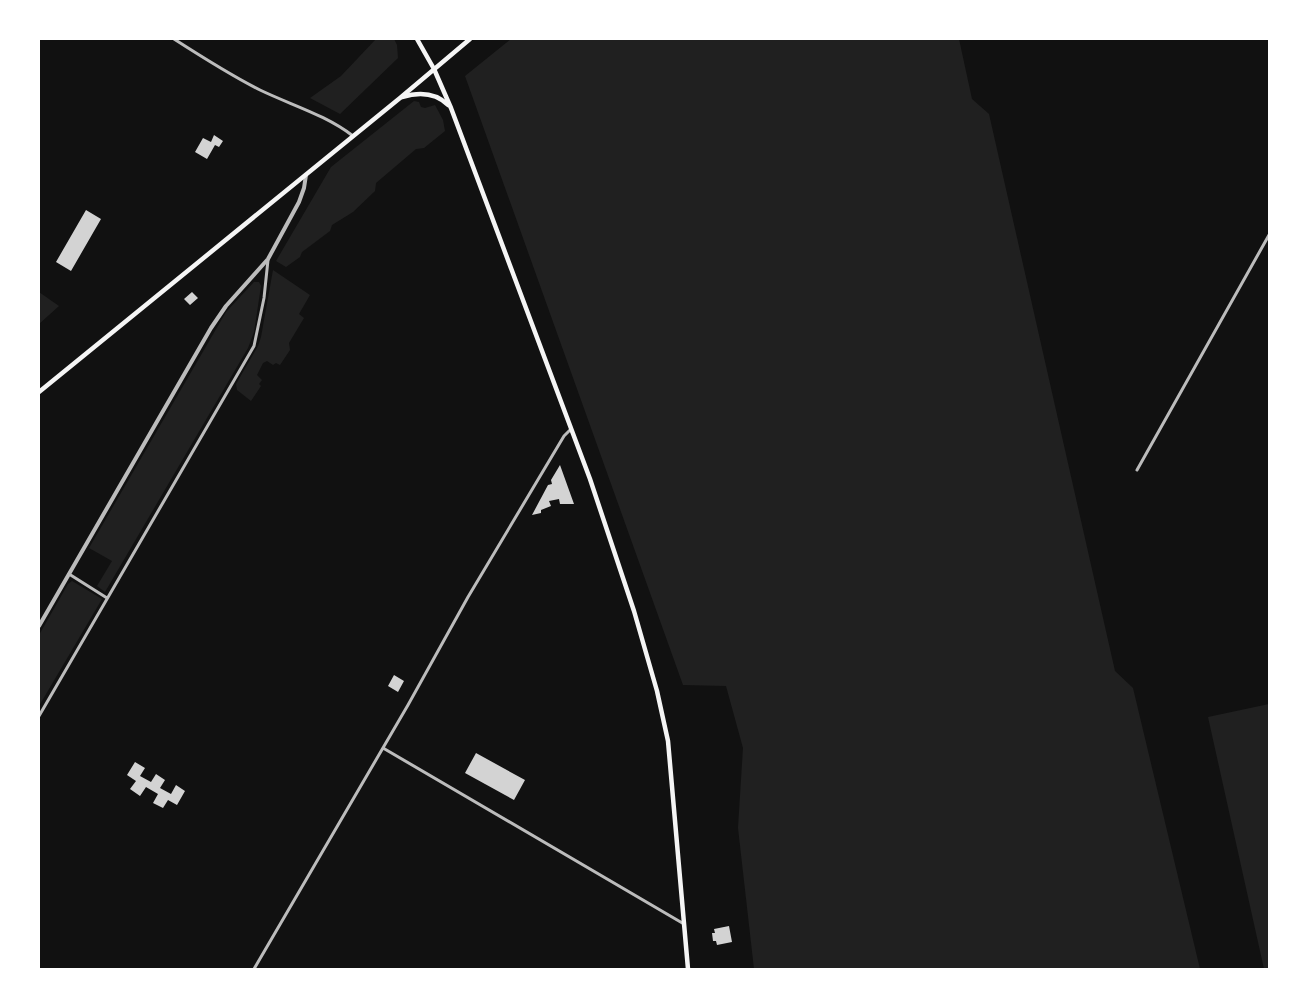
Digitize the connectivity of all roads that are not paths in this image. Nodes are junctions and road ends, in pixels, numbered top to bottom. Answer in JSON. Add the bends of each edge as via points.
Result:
{"nodes":[{"id":1,"x":174,"y":39,"type":"edge"},
{"id":2,"x":417,"y":39,"type":"edge"},
{"id":3,"x":470,"y":39,"type":"edge"},
{"id":4,"x":434,"y":69,"type":"junction"},
{"id":5,"x":400,"y":98,"type":"junction"},
{"id":6,"x":451,"y":108,"type":"junction"},
{"id":7,"x":353,"y":136,"type":"junction"},
{"id":8,"x":306,"y":174,"type":"junction"},
{"id":9,"x":1269,"y":236,"type":"edge"},
{"id":10,"x":268,"y":259,"type":"junction"},
{"id":11,"x":39,"y":392,"type":"edge"},
{"id":12,"x":572,"y":429,"type":"junction"},
{"id":13,"x":1137,"y":470,"type":"dead end"},
{"id":14,"x":69,"y":574,"type":"junction"},
{"id":15,"x":107,"y":598,"type":"junction"},
{"id":16,"x":39,"y":626,"type":"edge"},
{"id":17,"x":39,"y":716,"type":"edge"},
{"id":18,"x":383,"y":748,"type":"junction"},
{"id":19,"x":684,"y":924,"type":"junction"},
{"id":20,"x":254,"y":969,"type":"edge"},
{"id":21,"x":688,"y":969,"type":"edge"}],
"edges":[{"from":1,"to":7,"type":"street","via":[[258,89]]},
{"from":2,"to":4,"type":"main road"},
{"from":3,"to":4,"type":"main road"},
{"from":4,"to":5,"type":"main road"},
{"from":4,"to":6,"type":"main road"},
{"from":5,"to":6,"type":"main road","via":[[415,93],[430,94]]},
{"from":5,"to":7,"type":"main road"},
{"from":6,"to":12,"type":"main road"},
{"from":7,"to":8,"type":"main road"},
{"from":8,"to":10,"type":"street","via":[[299,202]]},
{"from":8,"to":11,"type":"main road"},
{"from":9,"to":13,"type":"street"},
{"from":10,"to":14,"type":"street","via":[[211,328]]},
{"from":10,"to":15,"type":"street","via":[[254,346]]},
{"from":12,"to":18,"type":"street","via":[[564,436],[505,534]]},
{"from":12,"to":19,"type":"main road","via":[[629,597],[663,713]]},
{"from":14,"to":15,"type":"street"},
{"from":14,"to":16,"type":"street"},
{"from":15,"to":17,"type":"street"},
{"from":18,"to":19,"type":"street"},
{"from":18,"to":20,"type":"street"},
{"from":19,"to":21,"type":"main road"}]}
